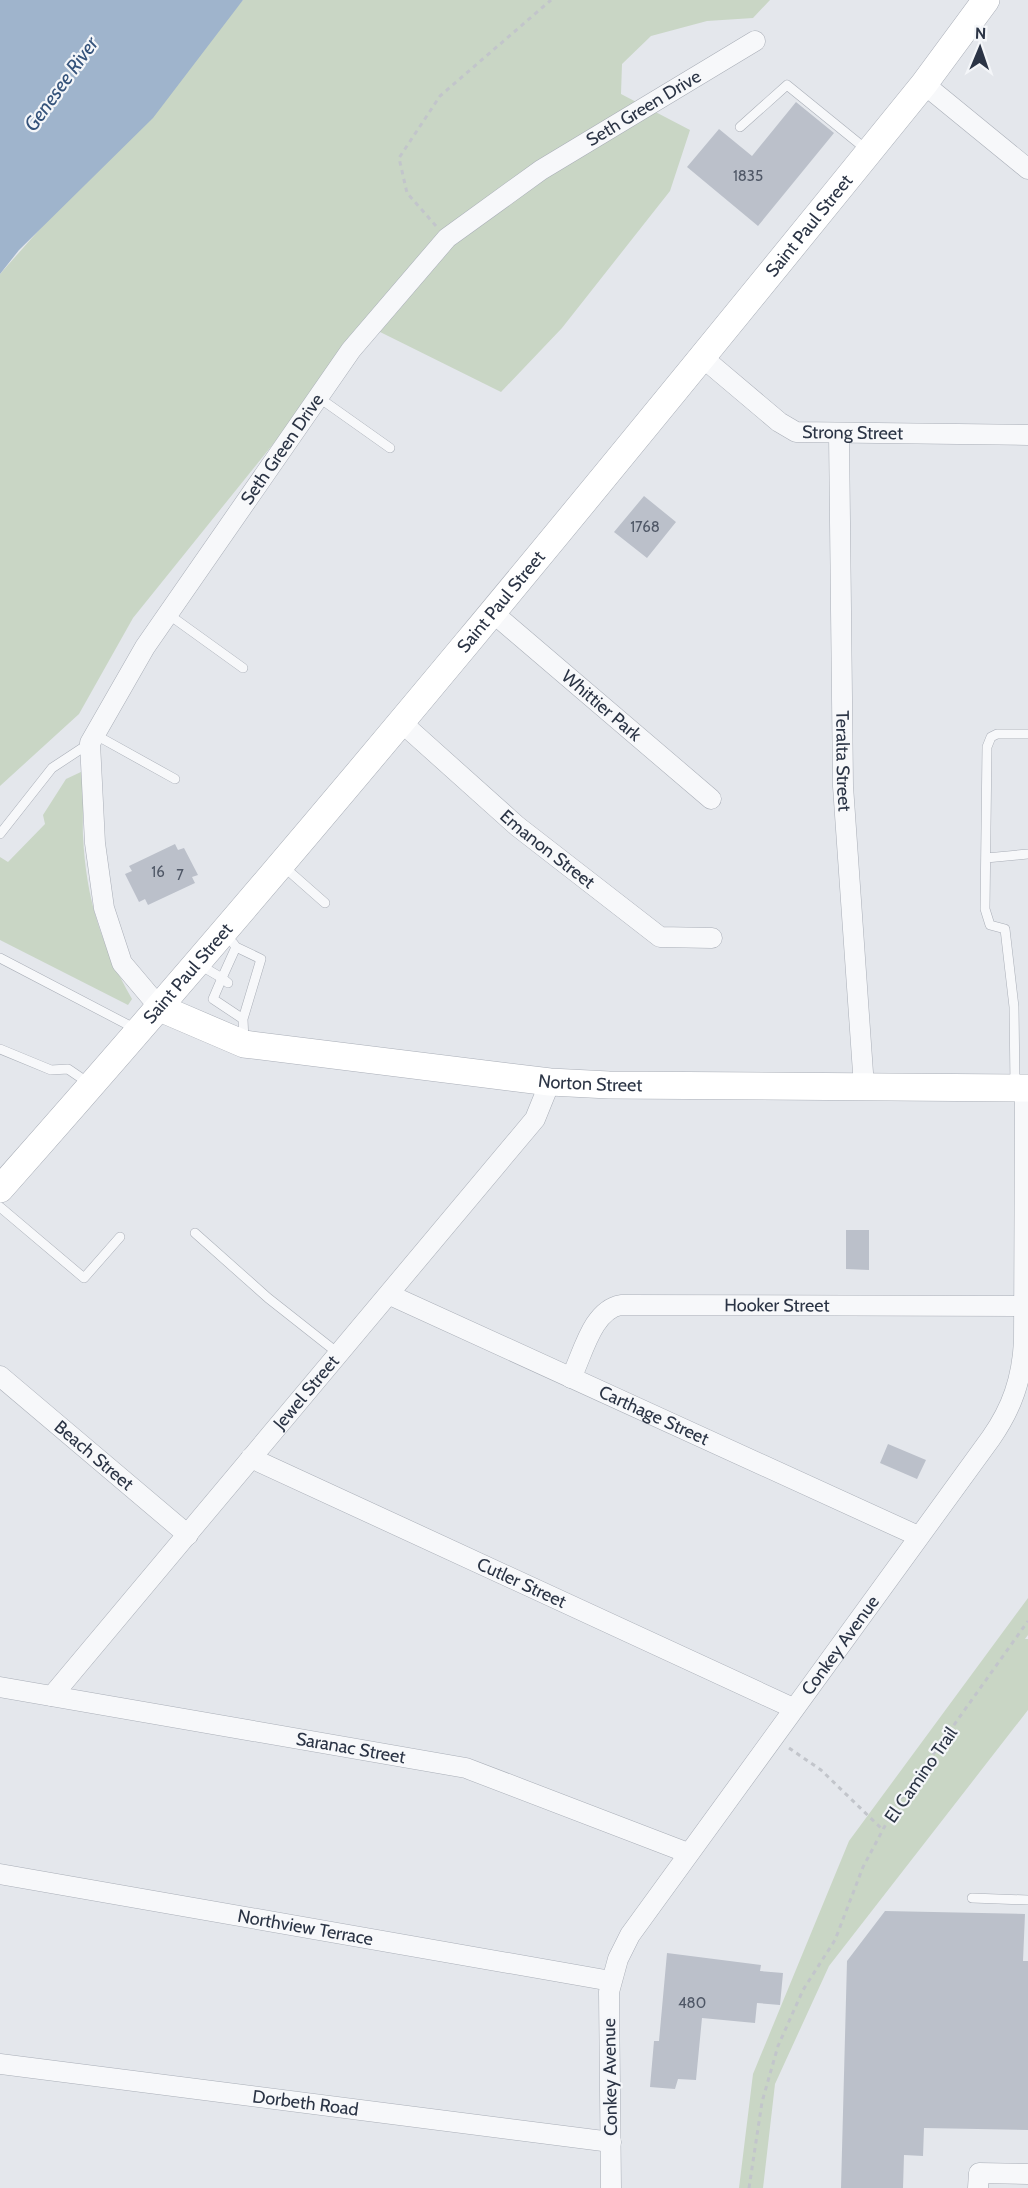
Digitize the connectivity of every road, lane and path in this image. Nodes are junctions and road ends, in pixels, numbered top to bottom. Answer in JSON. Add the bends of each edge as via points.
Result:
{"nodes":[{"id":1,"x":551,"y":0,"type":"edge"},
{"id":2,"x":986,"y":0,"type":"edge"},
{"id":3,"x":756,"y":41,"type":"dead end"},
{"id":4,"x":924,"y":84,"type":"junction"},
{"id":5,"x":740,"y":127,"type":"dead end"},
{"id":6,"x":869,"y":152,"type":"junction"},
{"id":7,"x":1028,"y":169,"type":"edge"},
{"id":8,"x":447,"y":238,"type":"junction"},
{"id":9,"x":702,"y":357,"type":"junction"},
{"id":10,"x":318,"y":397,"type":"junction"},
{"id":11,"x":839,"y":434,"type":"junction"},
{"id":12,"x":1028,"y":435,"type":"edge"},
{"id":13,"x":390,"y":448,"type":"dead end"},
{"id":14,"x":492,"y":612,"type":"junction"},
{"id":15,"x":168,"y":614,"type":"junction"},
{"id":16,"x":243,"y":668,"type":"dead end"},
{"id":17,"x":401,"y":722,"type":"junction"},
{"id":18,"x":1028,"y":734,"type":"edge"},
{"id":19,"x":92,"y":738,"type":"junction"},
{"id":20,"x":175,"y":779,"type":"dead end"},
{"id":21,"x":711,"y":799,"type":"dead end"},
{"id":22,"x":0,"y":834,"type":"edge"},
{"id":23,"x":1028,"y":854,"type":"edge"},
{"id":24,"x":986,"y":858,"type":"junction"},
{"id":25,"x":281,"y":864,"type":"junction"},
{"id":26,"x":325,"y":903,"type":"dead end"},
{"id":27,"x":712,"y":938,"type":"dead end"},
{"id":28,"x":232,"y":948,"type":"junction"},
{"id":29,"x":0,"y":958,"type":"edge"},
{"id":30,"x":197,"y":964,"type":"junction"},
{"id":31,"x":225,"y":980,"type":"junction"},
{"id":32,"x":160,"y":1008,"type":"junction"},
{"id":33,"x":139,"y":1031,"type":"junction"},
{"id":34,"x":244,"y":1031,"type":"junction"},
{"id":35,"x":0,"y":1049,"type":"edge"},
{"id":36,"x":550,"y":1082,"type":"junction"},
{"id":37,"x":92,"y":1086,"type":"junction"},
{"id":38,"x":864,"y":1087,"type":"junction"},
{"id":39,"x":1023,"y":1088,"type":"edge"},
{"id":40,"x":0,"y":1189,"type":"edge"},
{"id":41,"x":0,"y":1207,"type":"edge"},
{"id":42,"x":195,"y":1233,"type":"dead end"},
{"id":43,"x":120,"y":1237,"type":"dead end"},
{"id":44,"x":390,"y":1295,"type":"junction"},
{"id":45,"x":1024,"y":1306,"type":"junction"},
{"id":46,"x":339,"y":1354,"type":"junction"},
{"id":47,"x":0,"y":1376,"type":"edge"},
{"id":48,"x":571,"y":1378,"type":"junction"},
{"id":49,"x":251,"y":1458,"type":"junction"},
{"id":50,"x":188,"y":1536,"type":"junction"},
{"id":51,"x":918,"y":1536,"type":"junction"},
{"id":52,"x":1028,"y":1621,"type":"edge"},
{"id":53,"x":0,"y":1687,"type":"edge"},
{"id":54,"x":52,"y":1696,"type":"junction"},
{"id":55,"x":793,"y":1708,"type":"junction"},
{"id":56,"x":771,"y":1738,"type":"junction"},
{"id":57,"x":882,"y":1829,"type":"junction"},
{"id":58,"x":688,"y":1853,"type":"junction"},
{"id":59,"x":0,"y":1874,"type":"edge"},
{"id":60,"x":972,"y":1898,"type":"dead end"},
{"id":61,"x":1028,"y":1900,"type":"edge"},
{"id":62,"x":611,"y":1981,"type":"junction"},
{"id":63,"x":0,"y":2064,"type":"edge"},
{"id":64,"x":611,"y":2142,"type":"junction"},
{"id":65,"x":1028,"y":2174,"type":"edge"},
{"id":66,"x":611,"y":2188,"type":"edge"},
{"id":67,"x":749,"y":2188,"type":"edge"},
{"id":68,"x":978,"y":2188,"type":"edge"}],
"edges":[{"from":1,"to":8,"type":"path","via":[[440,96],[399,158],[407,193]]},
{"from":2,"to":4,"type":"main road","name":"Saint Paul Street"},
{"from":3,"to":8,"type":"street","name":"Seth Green Drive","via":[[541,170]]},
{"from":4,"to":6,"type":"main road","name":"Saint Paul Street"},
{"from":4,"to":7,"type":"street"},
{"from":5,"to":6,"type":"lane","via":[[787,84]]},
{"from":6,"to":9,"type":"main road","name":"Saint Paul Street"},
{"from":8,"to":10,"type":"street","name":"Seth Green Drive","via":[[351,350]]},
{"from":9,"to":11,"type":"street","name":"Strong Street","via":[[788,428],[804,434]]},
{"from":9,"to":14,"type":"main road","name":"Saint Paul Street"},
{"from":10,"to":13,"type":"lane"},
{"from":10,"to":15,"type":"street","name":"Seth Green Drive"},
{"from":11,"to":12,"type":"street","name":"Strong Street"},
{"from":11,"to":38,"type":"street","name":"Teralta Street","via":[[843,786]]},
{"from":14,"to":17,"type":"main road","name":"Saint Paul Street"},
{"from":14,"to":21,"type":"street","name":"Whittier Park"},
{"from":15,"to":16,"type":"lane"},
{"from":15,"to":19,"type":"street","name":"Seth Green Drive"},
{"from":17,"to":25,"type":"main road","name":"Saint Paul Street"},
{"from":17,"to":27,"type":"street","name":"Emanon Street","via":[[517,826],[660,937]]},
{"from":18,"to":24,"type":"lane","via":[[997,734],[987,747]]},
{"from":19,"to":20,"type":"lane"},
{"from":19,"to":22,"type":"lane","via":[[52,768]]},
{"from":19,"to":32,"type":"street","via":[[95,843],[104,908],[123,963]]},
{"from":23,"to":24,"type":"lane"},
{"from":24,"to":39,"type":"lane","via":[[985,909],[990,926],[1005,929]]},
{"from":25,"to":26,"type":"lane"},
{"from":25,"to":28,"type":"main road","name":"Saint Paul Street"},
{"from":28,"to":30,"type":"main road","name":"Saint Paul Street"},
{"from":28,"to":31,"type":"lane"},
{"from":28,"to":34,"type":"lane","via":[[261,959],[246,998]]},
{"from":29,"to":33,"type":"lane"},
{"from":30,"to":31,"type":"lane"},
{"from":30,"to":32,"type":"main road","name":"Saint Paul Street"},
{"from":31,"to":34,"type":"lane","via":[[213,999]]},
{"from":32,"to":33,"type":"main road","name":"Saint Paul Street"},
{"from":32,"to":34,"type":"main road","name":"Norton Street"},
{"from":33,"to":37,"type":"main road","name":"Saint Paul Street"},
{"from":34,"to":36,"type":"main road","name":"Norton Street"},
{"from":35,"to":37,"type":"lane","via":[[51,1070],[68,1069]]},
{"from":36,"to":38,"type":"main road","name":"Norton Street"},
{"from":36,"to":44,"type":"street","name":"Jewel Street","via":[[535,1119]]},
{"from":37,"to":40,"type":"main road","name":"Saint Paul Street"},
{"from":38,"to":39,"type":"main road","name":"Norton Street"},
{"from":39,"to":45,"type":"street","name":"Conkey Avenue"},
{"from":41,"to":43,"type":"lane","via":[[84,1278]]},
{"from":42,"to":46,"type":"lane"},
{"from":44,"to":46,"type":"street","name":"Jewel Street"},
{"from":44,"to":48,"type":"street","name":"Carthage Street"},
{"from":45,"to":48,"type":"street","name":"Hooker Street","via":[[621,1305],[608,1309],[598,1320]]},
{"from":45,"to":51,"type":"street","name":"Conkey Avenue","via":[[1023,1359],[1013,1402]]},
{"from":46,"to":49,"type":"street","name":"Jewel Street"},
{"from":47,"to":50,"type":"street","name":"Beach Street"},
{"from":48,"to":51,"type":"street","name":"Carthage Street"},
{"from":49,"to":50,"type":"street","name":"Jewel Street"},
{"from":49,"to":55,"type":"street","name":"Cutler Street"},
{"from":50,"to":54,"type":"street","name":"Jewel Street"},
{"from":51,"to":55,"type":"street","name":"Conkey Avenue"},
{"from":52,"to":57,"type":"path","name":"El Camino Trail"},
{"from":53,"to":54,"type":"street","name":"Saranac Street"},
{"from":54,"to":58,"type":"street","name":"Saranac Street","via":[[466,1768]]},
{"from":55,"to":56,"type":"street","name":"Conkey Avenue"},
{"from":56,"to":57,"type":"path","via":[[821,1770]]},
{"from":56,"to":58,"type":"street","name":"Conkey Avenue"},
{"from":57,"to":67,"type":"path","name":"El Camino Trail","via":[[835,1940],[803,1990],[778,2046],[762,2102]]},
{"from":58,"to":62,"type":"street","name":"Conkey Avenue","via":[[630,1935]]},
{"from":59,"to":62,"type":"street","name":"Northview Terrace"},
{"from":60,"to":61,"type":"lane"},
{"from":62,"to":64,"type":"street","name":"Conkey Avenue"},
{"from":63,"to":64,"type":"street","name":"Dorbeth Road"},
{"from":64,"to":66,"type":"street","name":"Conkey Avenue"},
{"from":65,"to":68,"type":"street","via":[[978,2173]]}]}
